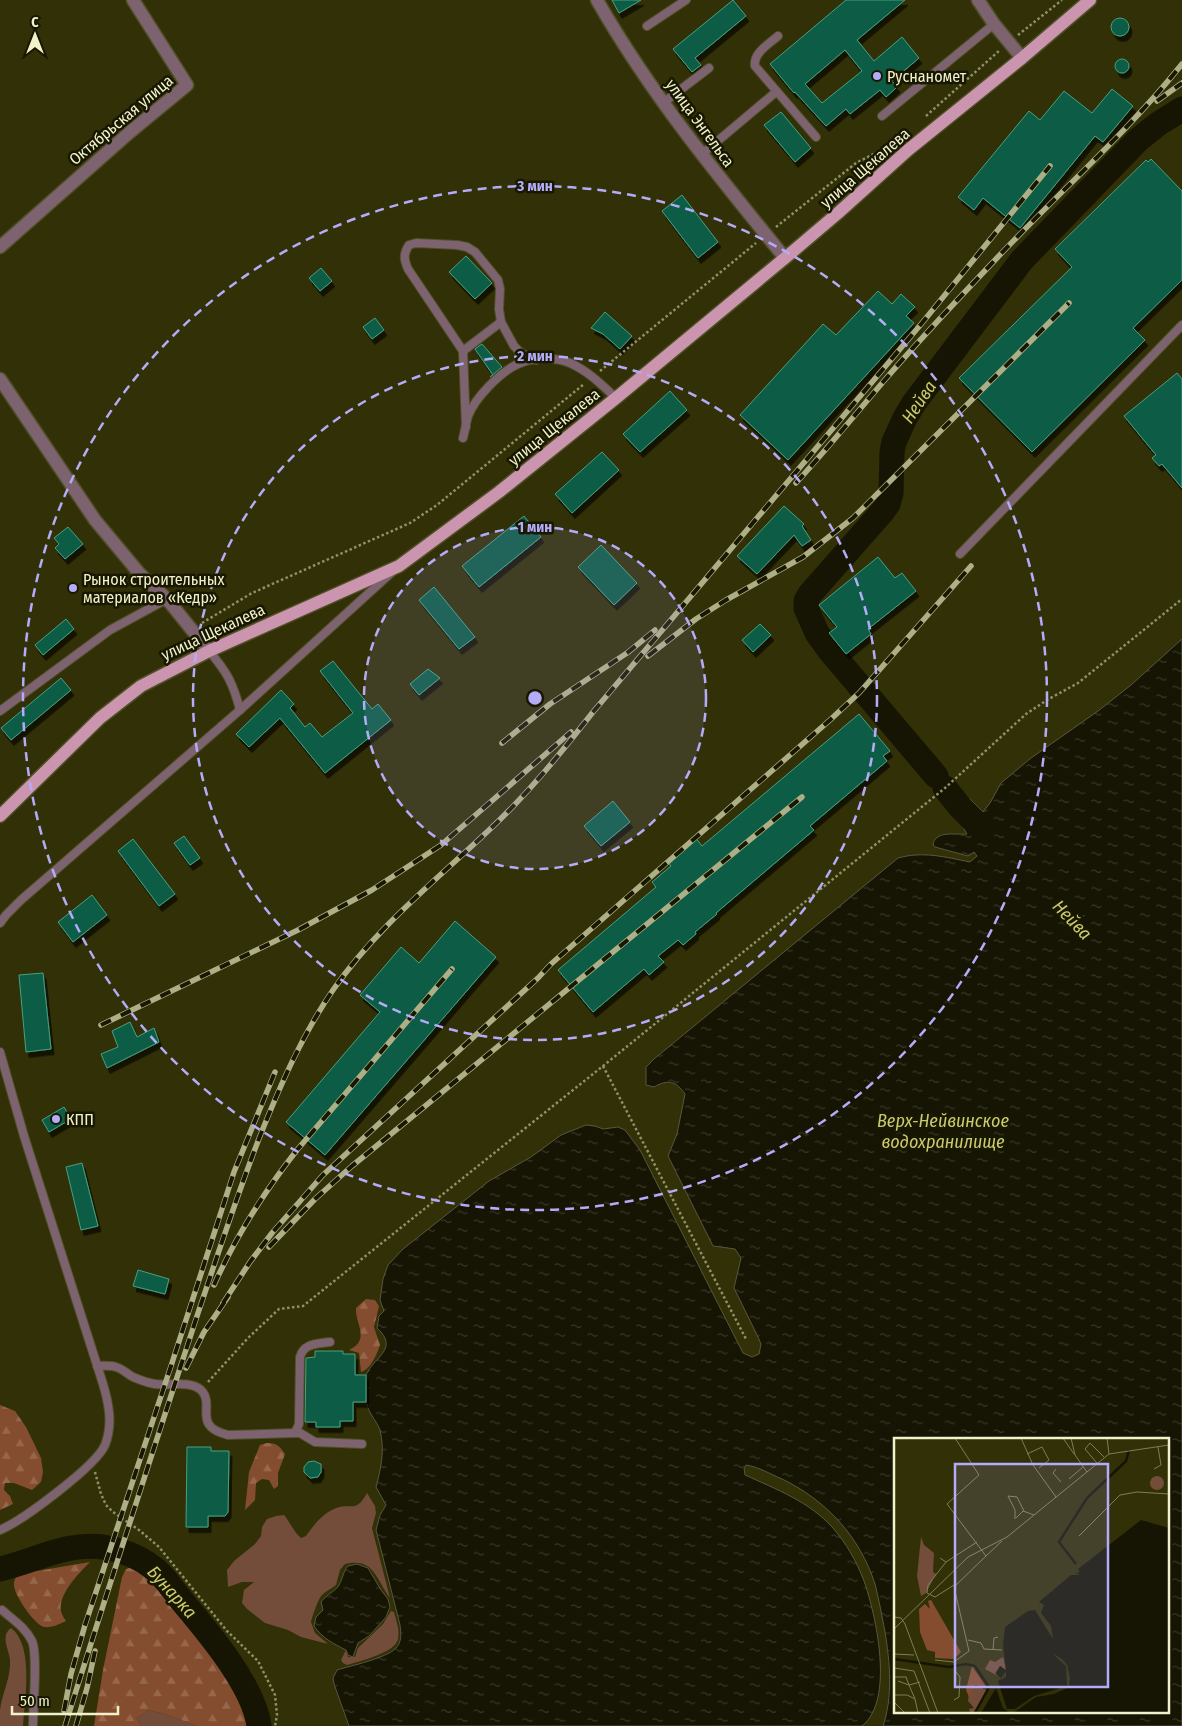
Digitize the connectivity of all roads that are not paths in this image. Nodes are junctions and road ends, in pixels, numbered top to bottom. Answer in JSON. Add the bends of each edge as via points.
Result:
{"nodes":[{"id":1,"x":133,"y":0,"type":"edge"},
{"id":2,"x":597,"y":0,"type":"edge"},
{"id":3,"x":686,"y":0,"type":"edge"},
{"id":4,"x":978,"y":0,"type":"edge"},
{"id":5,"x":1090,"y":0,"type":"edge"},
{"id":6,"x":994,"y":24,"type":"junction"},
{"id":7,"x":647,"y":26,"type":"dead end"},
{"id":8,"x":778,"y":36,"type":"dead end"},
{"id":9,"x":1022,"y":58,"type":"junction"},
{"id":10,"x":709,"y":68,"type":"dead end"},
{"id":11,"x":776,"y":92,"type":"junction"},
{"id":12,"x":663,"y":103,"type":"junction"},
{"id":13,"x":882,"y":116,"type":"dead end"},
{"id":14,"x":816,"y":137,"type":"dead end"},
{"id":15,"x":701,"y":155,"type":"junction"},
{"id":16,"x":0,"y":247,"type":"edge"},
{"id":17,"x":785,"y":258,"type":"junction"},
{"id":18,"x":501,"y":322,"type":"junction"},
{"id":19,"x":1182,"y":325,"type":"edge"},
{"id":20,"x":463,"y":351,"type":"junction"},
{"id":21,"x":536,"y":360,"type":"junction"},
{"id":22,"x":0,"y":379,"type":"edge"},
{"id":23,"x":616,"y":398,"type":"junction"},
{"id":24,"x":466,"y":427,"type":"junction"},
{"id":25,"x":463,"y":438,"type":"dead end"},
{"id":26,"x":960,"y":554,"type":"dead end"},
{"id":27,"x":399,"y":566,"type":"junction"},
{"id":28,"x":166,"y":599,"type":"junction"},
{"id":29,"x":209,"y":651,"type":"junction"},
{"id":30,"x":240,"y":710,"type":"junction"},
{"id":31,"x":0,"y":711,"type":"edge"},
{"id":32,"x":0,"y":816,"type":"edge"},
{"id":33,"x":0,"y":923,"type":"edge"},
{"id":34,"x":0,"y":1052,"type":"edge"},
{"id":35,"x":330,"y":1342,"type":"dead end"},
{"id":36,"x":97,"y":1366,"type":"junction"},
{"id":37,"x":295,"y":1433,"type":"junction"},
{"id":38,"x":362,"y":1444,"type":"dead end"},
{"id":39,"x":0,"y":1530,"type":"edge"},
{"id":40,"x":2,"y":1610,"type":"dead end"},
{"id":41,"x":33,"y":1726,"type":"edge"}],
"edges":[{"from":1,"to":16,"type":"street","name":"Октябрьская улица","via":[[187,85]]},
{"from":2,"to":12,"type":"street","name":"улица Энгельса"},
{"from":3,"to":7,"type":"lane"},
{"from":4,"to":6,"type":"street"},
{"from":5,"to":9,"type":"main road","name":"улица Щекалева"},
{"from":6,"to":9,"type":"street"},
{"from":6,"to":13,"type":"lane"},
{"from":8,"to":11,"type":"lane","via":[[754,62]]},
{"from":9,"to":17,"type":"main road","name":"улица Щекалева","via":[[908,150]]},
{"from":10,"to":12,"type":"lane"},
{"from":11,"to":14,"type":"lane"},
{"from":11,"to":15,"type":"lane"},
{"from":12,"to":15,"type":"street","name":"улица Энгельса"},
{"from":15,"to":17,"type":"street","name":"улица Энгельса"},
{"from":17,"to":23,"type":"main road","name":"улица Щекалева"},
{"from":18,"to":20,"type":"lane"},
{"from":18,"to":20,"type":"lane","via":[[498,280],[475,252],[457,245],[409,245],[404,254],[408,269]]},
{"from":18,"to":21,"type":"lane","via":[[514,346]]},
{"from":19,"to":26,"type":"lane"},
{"from":20,"to":24,"type":"lane"},
{"from":21,"to":23,"type":"lane","via":[[548,358],[571,364]]},
{"from":21,"to":24,"type":"lane","via":[[516,365],[490,384],[468,415]]},
{"from":22,"to":28,"type":"street","via":[[95,520],[140,574]]},
{"from":23,"to":27,"type":"main road","name":"улица Щекалева","via":[[499,492]]},
{"from":24,"to":25,"type":"lane"},
{"from":27,"to":29,"type":"main road","name":"улица Щекалева"},
{"from":27,"to":30,"type":"lane"},
{"from":28,"to":29,"type":"street"},
{"from":28,"to":31,"type":"lane","via":[[110,630]]},
{"from":29,"to":30,"type":"lane","via":[[230,680]]},
{"from":29,"to":32,"type":"main road","name":"улица Щекалева","via":[[141,686],[100,718]]},
{"from":30,"to":33,"type":"lane","via":[[21,900]]},
{"from":34,"to":36,"type":"lane"},
{"from":35,"to":37,"type":"lane","via":[[311,1344],[301,1351],[299,1424]]},
{"from":36,"to":37,"type":"lane","via":[[116,1367],[147,1382],[191,1386],[202,1391],[206,1401],[206,1419],[216,1431],[228,1435]]},
{"from":36,"to":39,"type":"lane","via":[[107,1398],[109,1421],[104,1448],[33,1512]]},
{"from":37,"to":38,"type":"lane","via":[[315,1442]]},
{"from":40,"to":41,"type":"lane","via":[[21,1626],[33,1642]]}]}
